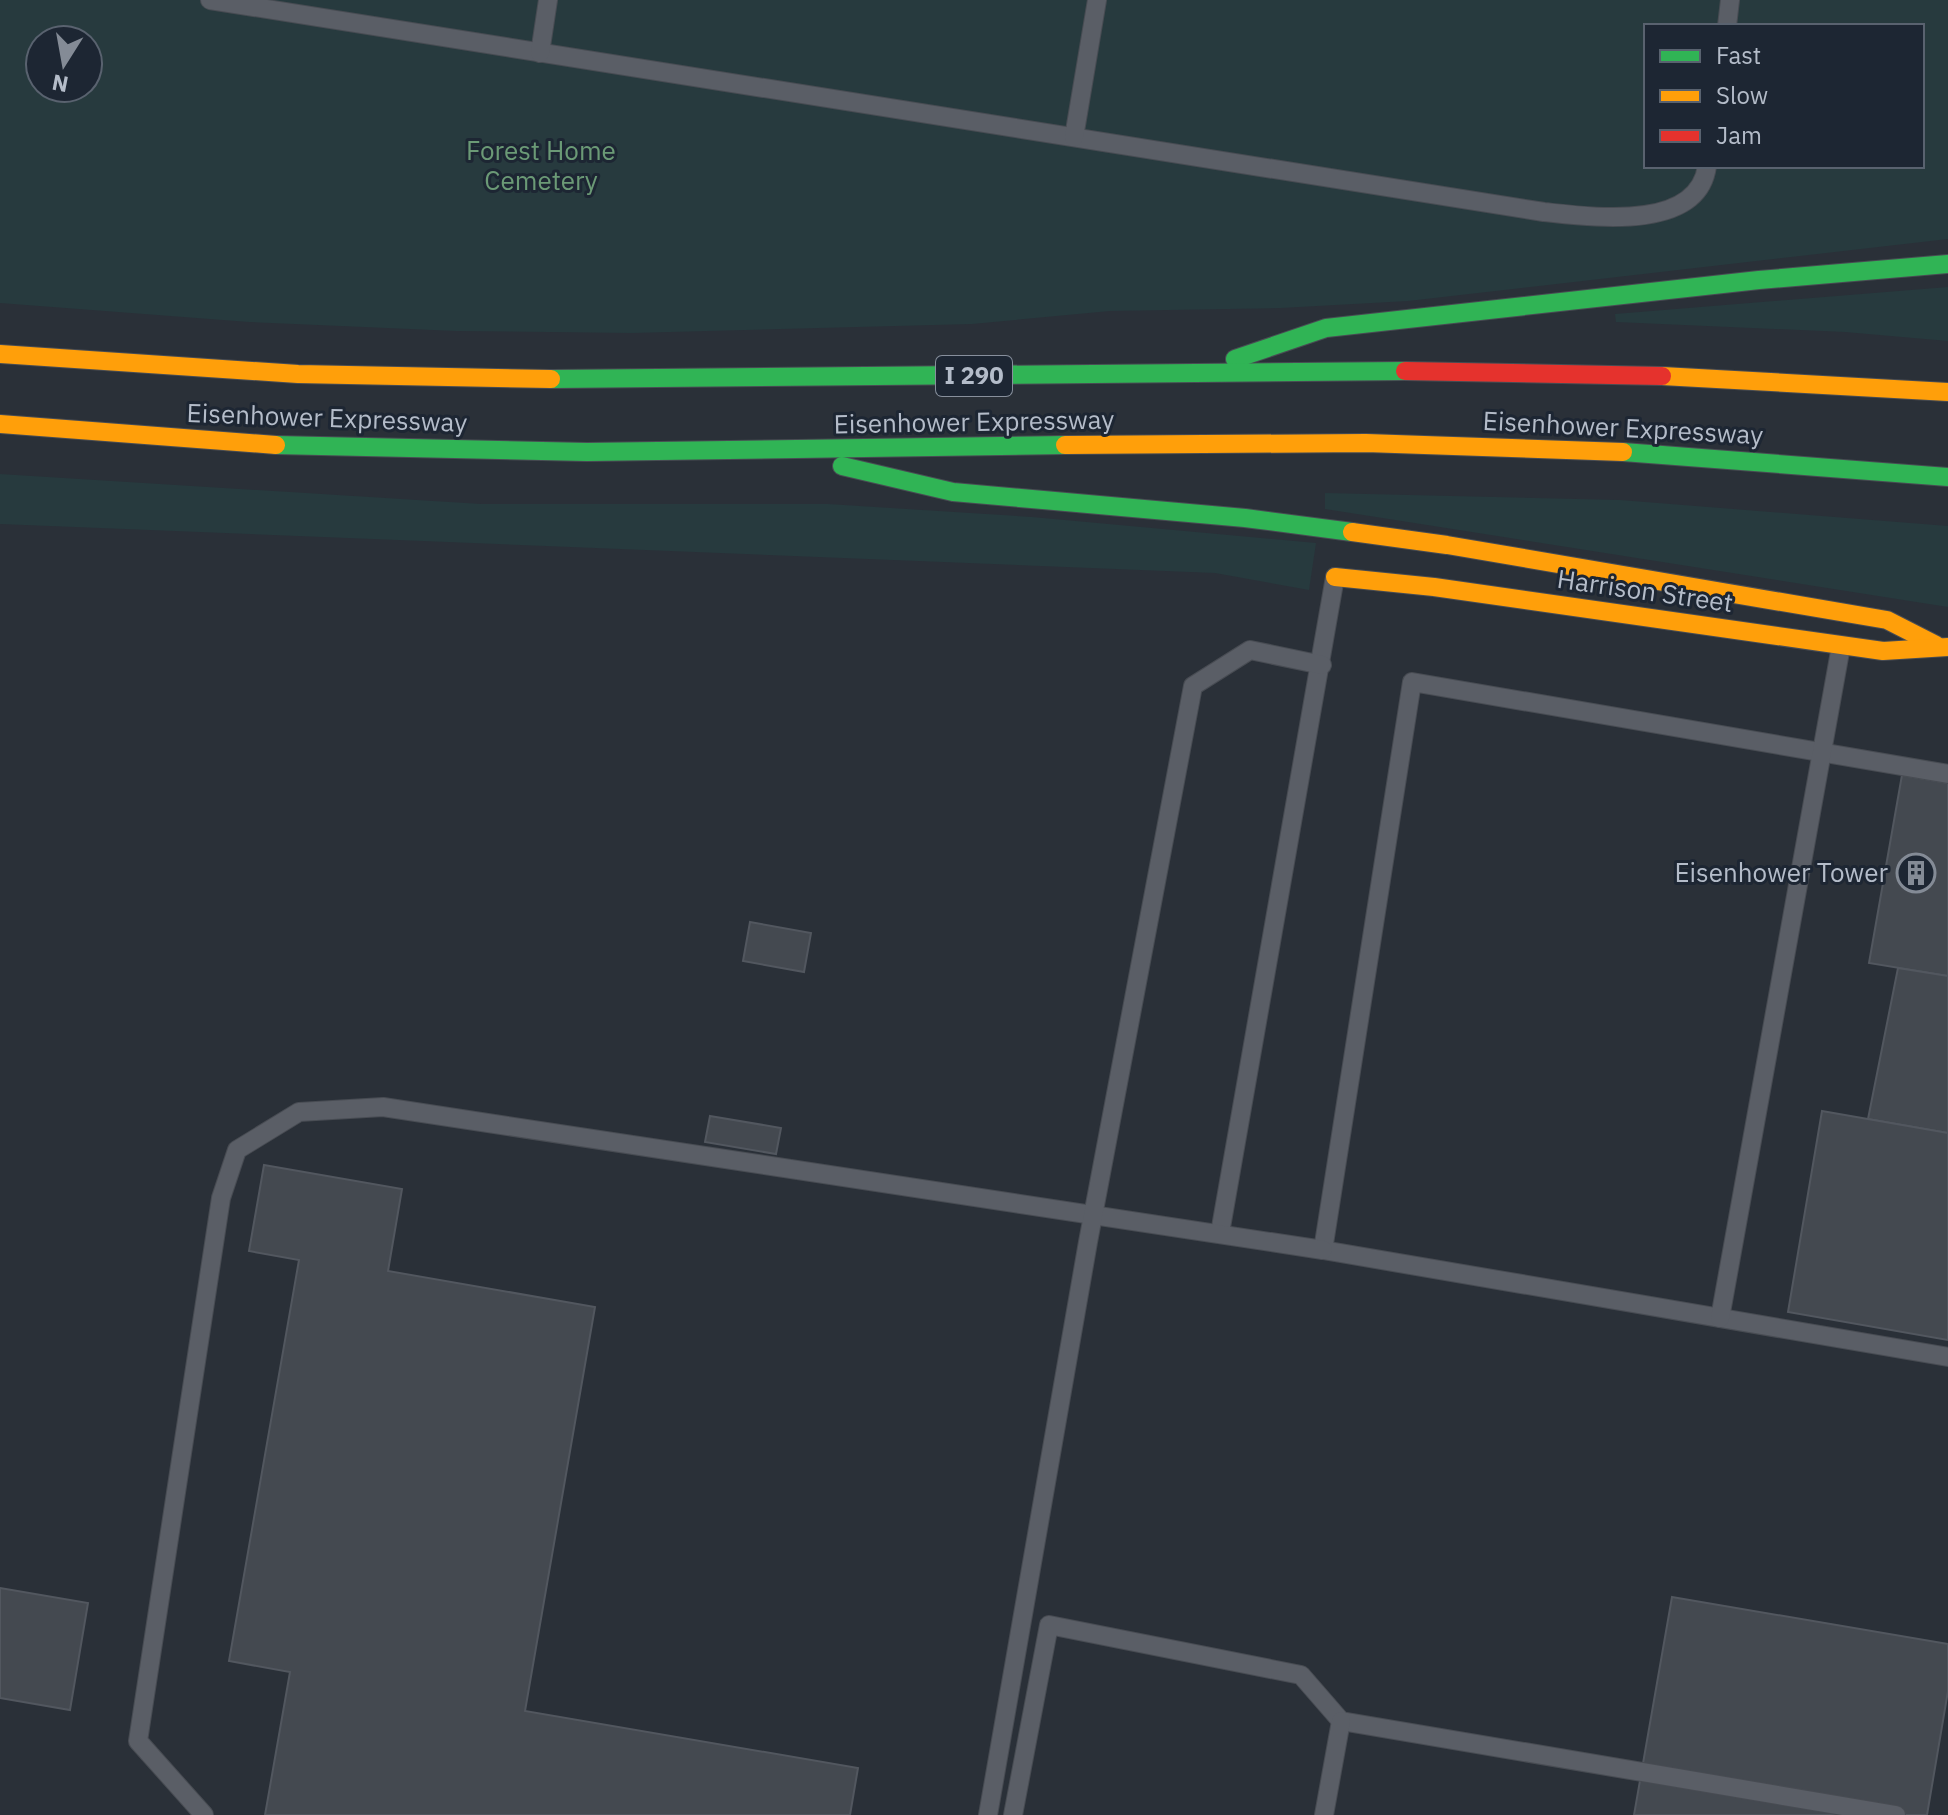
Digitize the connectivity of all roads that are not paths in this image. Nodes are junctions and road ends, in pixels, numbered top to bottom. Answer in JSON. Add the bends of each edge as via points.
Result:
{"nodes":[{"id":1,"x":210,"y":0,"type":"edge"},
{"id":2,"x":548,"y":0,"type":"edge"},
{"id":3,"x":1097,"y":0,"type":"edge"},
{"id":4,"x":1730,"y":0,"type":"edge"},
{"id":5,"x":1727,"y":24,"type":"edge"},
{"id":6,"x":540,"y":53,"type":"junction"},
{"id":7,"x":1074,"y":137,"type":"junction"},
{"id":8,"x":1706,"y":168,"type":"edge"},
{"id":9,"x":1948,"y":264,"type":"edge"},
{"id":10,"x":0,"y":354,"type":"edge"},
{"id":11,"x":1196,"y":371,"type":"junction"},
{"id":12,"x":1948,"y":392,"type":"edge"},
{"id":13,"x":0,"y":424,"type":"edge"},
{"id":14,"x":777,"y":451,"type":"junction"},
{"id":15,"x":1948,"y":477,"type":"edge"},
{"id":16,"x":1335,"y":577,"type":"joint"},
{"id":17,"x":1841,"y":646,"type":"junction"},
{"id":18,"x":1942,"y":646,"type":"edge"},
{"id":19,"x":1322,"y":665,"type":"junction"},
{"id":20,"x":1819,"y":752,"type":"junction"},
{"id":21,"x":1948,"y":774,"type":"edge"},
{"id":22,"x":1093,"y":1213,"type":"junction"},
{"id":23,"x":1220,"y":1233,"type":"junction"},
{"id":24,"x":1323,"y":1250,"type":"junction"},
{"id":25,"x":1720,"y":1318,"type":"junction"},
{"id":26,"x":1948,"y":1357,"type":"edge"},
{"id":27,"x":1341,"y":1721,"type":"junction"},
{"id":28,"x":204,"y":1815,"type":"edge"},
{"id":29,"x":988,"y":1815,"type":"edge"},
{"id":30,"x":1013,"y":1815,"type":"edge"},
{"id":31,"x":1324,"y":1815,"type":"edge"},
{"id":32,"x":1896,"y":1815,"type":"edge"}],
"edges":[{"from":1,"to":6,"type":"lane"},
{"from":2,"to":6,"type":"lane"},
{"from":3,"to":7,"type":"lane"},
{"from":4,"to":5,"type":"lane"},
{"from":6,"to":7,"type":"lane"},
{"from":7,"to":8,"type":"lane","via":[[1586,216],[1653,214],[1685,205],[1698,192]]},
{"from":9,"to":11,"type":"main road","via":[[1326,328]]},
{"from":10,"to":11,"type":"main road","name":"Eisenhower Expressway","number":"I 290","via":[[294,375],[513,382]]},
{"from":11,"to":12,"type":"main road","name":"Eisenhower Expressway","number":"I 290","via":[[1766,378]]},
{"from":13,"to":14,"type":"main road","name":"Eisenhower Expressway","via":[[338,448]]},
{"from":14,"to":15,"type":"main road","name":"Eisenhower Expressway","via":[[1282,442],[1541,447]]},
{"from":14,"to":18,"type":"main road","via":[[953,492],[1245,518],[1478,550],[1887,620]]},
{"from":16,"to":17,"type":"main road","name":"Harrison Street"},
{"from":16,"to":19,"type":"lane"},
{"from":17,"to":18,"type":"main road","name":"Harrison Street","via":[[1883,651]]},
{"from":17,"to":20,"type":"lane"},
{"from":19,"to":22,"type":"lane","via":[[1250,650],[1193,686]]},
{"from":19,"to":23,"type":"lane"},
{"from":20,"to":21,"type":"lane"},
{"from":20,"to":24,"type":"lane","via":[[1412,682]]},
{"from":20,"to":25,"type":"lane"},
{"from":22,"to":23,"type":"lane"},
{"from":22,"to":28,"type":"lane","via":[[383,1107],[299,1112],[237,1150],[221,1198],[138,1741]]},
{"from":22,"to":29,"type":"lane"},
{"from":23,"to":24,"type":"lane"},
{"from":24,"to":25,"type":"lane"},
{"from":25,"to":26,"type":"lane"},
{"from":27,"to":30,"type":"lane","via":[[1301,1675],[1049,1625]]},
{"from":27,"to":31,"type":"lane"},
{"from":27,"to":32,"type":"lane"}]}
